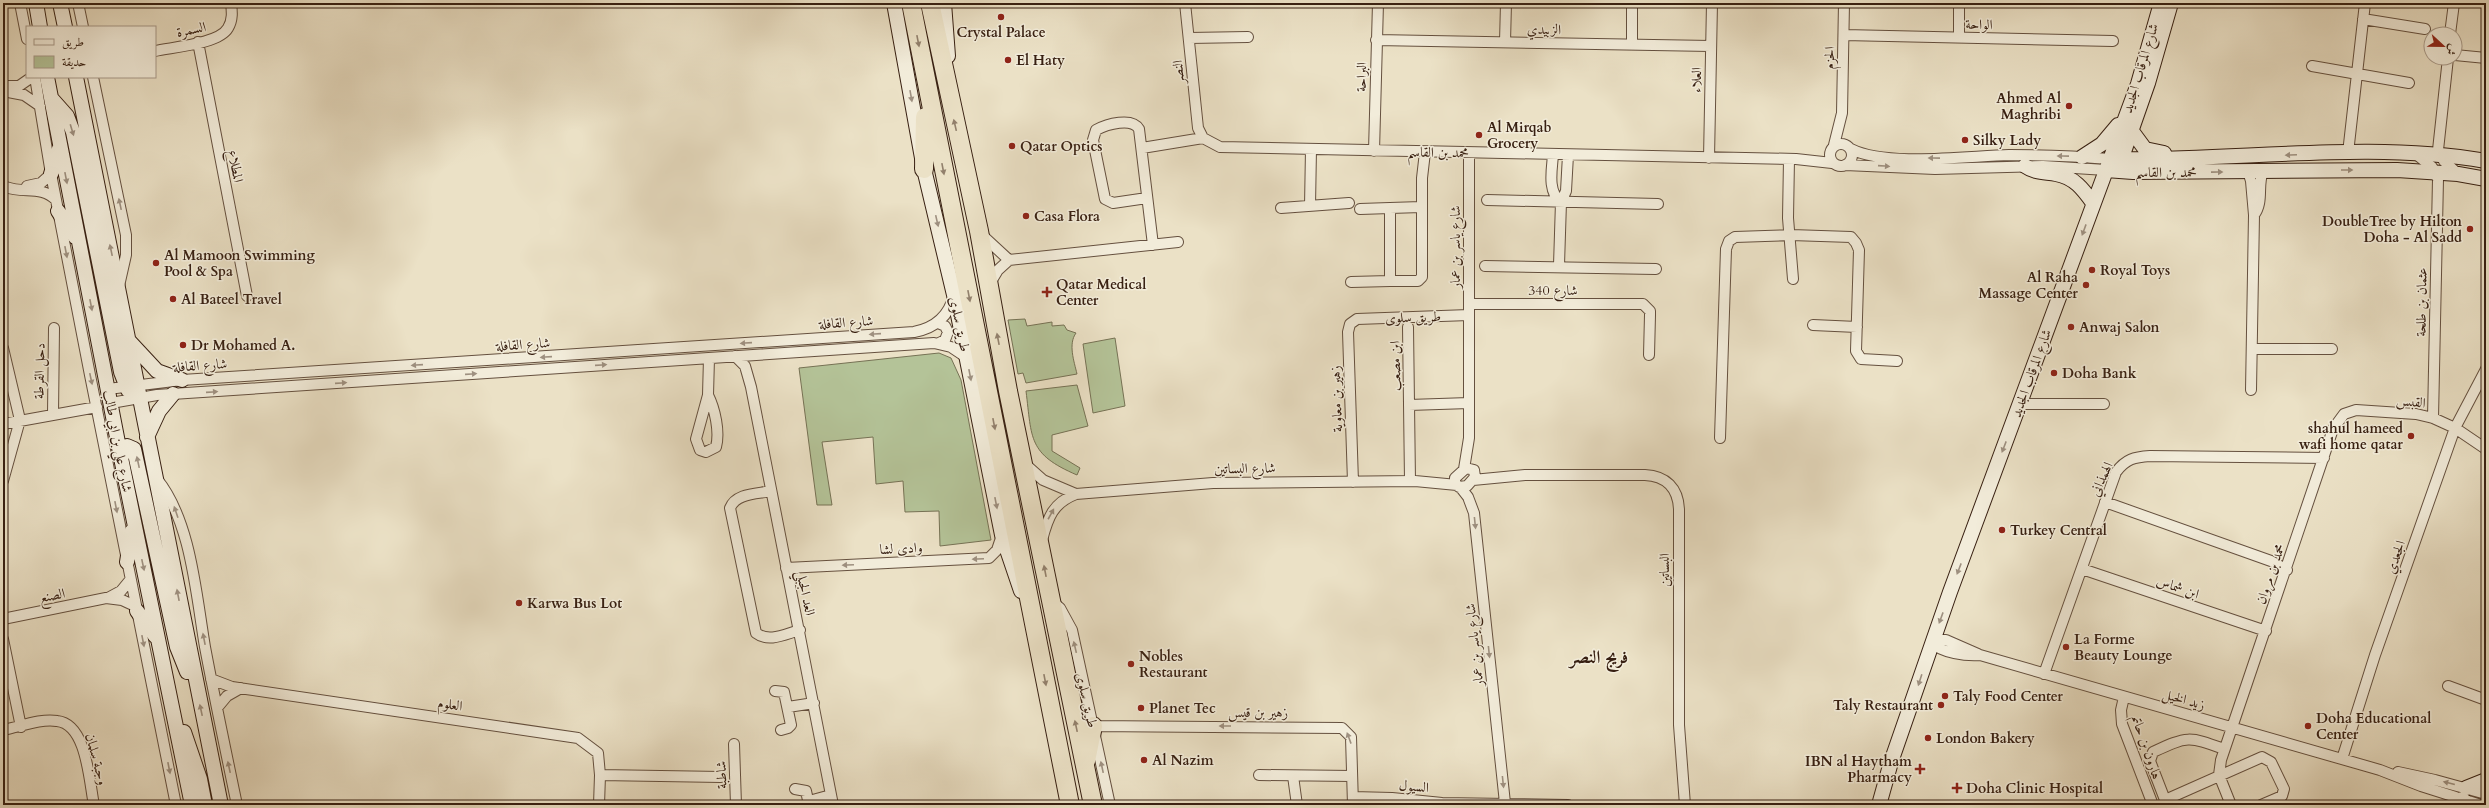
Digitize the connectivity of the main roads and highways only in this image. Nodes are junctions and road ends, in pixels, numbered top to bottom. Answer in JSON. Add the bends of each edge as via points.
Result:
{"nodes":[{"id":1,"x":36,"y":3,"type":"edge"},
{"id":2,"x":894,"y":3,"type":"edge"},
{"id":3,"x":910,"y":3,"type":"edge"},
{"id":4,"x":930,"y":3,"type":"edge"},
{"id":5,"x":944,"y":3,"type":"edge"},
{"id":6,"x":2161,"y":3,"type":"edge"},
{"id":7,"x":2171,"y":3,"type":"edge"},
{"id":8,"x":61,"y":5,"type":"edge"},
{"id":9,"x":40,"y":26,"type":"edge"},
{"id":10,"x":65,"y":26,"type":"edge"},
{"id":11,"x":48,"y":78,"type":"edge"},
{"id":12,"x":76,"y":78,"type":"edge"},
{"id":13,"x":926,"y":82,"type":"junction"},
{"id":14,"x":949,"y":98,"type":"junction"},
{"id":15,"x":46,"y":102,"type":"junction"},
{"id":16,"x":2127,"y":113,"type":"junction"},
{"id":17,"x":2131,"y":130,"type":"junction"},
{"id":18,"x":60,"y":145,"type":"junction"},
{"id":19,"x":2082,"y":157,"type":"road end"},
{"id":20,"x":2203,"y":158,"type":"junction"},
{"id":21,"x":2486,"y":160,"type":"edge"},
{"id":22,"x":2113,"y":165,"type":"junction"},
{"id":23,"x":2025,"y":166,"type":"road end"},
{"id":24,"x":924,"y":169,"type":"junction"},
{"id":25,"x":51,"y":174,"type":"road end"},
{"id":26,"x":2486,"y":179,"type":"edge"},
{"id":27,"x":2093,"y":203,"type":"junction"},
{"id":28,"x":57,"y":205,"type":"road end"},
{"id":29,"x":79,"y":243,"type":"junction"},
{"id":30,"x":130,"y":341,"type":"junction"},
{"id":31,"x":182,"y":380,"type":"road end"},
{"id":32,"x":134,"y":390,"type":"junction"},
{"id":33,"x":173,"y":394,"type":"road end"},
{"id":34,"x":147,"y":437,"type":"junction"},
{"id":35,"x":121,"y":458,"type":"junction"},
{"id":36,"x":134,"y":523,"type":"junction"},
{"id":37,"x":127,"y":562,"type":"road end"},
{"id":38,"x":136,"y":608,"type":"road end"},
{"id":39,"x":158,"y":639,"type":"junction"},
{"id":40,"x":1037,"y":641,"type":"junction"},
{"id":41,"x":197,"y":688,"type":"junction"},
{"id":42,"x":170,"y":697,"type":"junction"},
{"id":43,"x":1093,"y":726,"type":"road end"},
{"id":44,"x":1899,"y":743,"type":"junction"},
{"id":45,"x":1085,"y":767,"type":"junction"},
{"id":46,"x":2486,"y":780,"type":"edge"},
{"id":47,"x":2465,"y":797,"type":"edge"},
{"id":48,"x":192,"y":805,"type":"edge"},
{"id":49,"x":205,"y":805,"type":"edge"},
{"id":50,"x":221,"y":805,"type":"edge"},
{"id":51,"x":1070,"y":805,"type":"edge"},
{"id":52,"x":1093,"y":805,"type":"edge"},
{"id":53,"x":1879,"y":805,"type":"edge"},
{"id":54,"x":1885,"y":805,"type":"edge"}],
"edges":[{"from":1,"to":9,"type":"main road"},
{"from":2,"to":24,"type":"main road","name":"طريق سلوى","one_way":true},
{"from":3,"to":13,"type":"highway","name":"طريق سلوى","one_way":true},
{"from":4,"to":14,"type":"highway","name":"طريق سلوى"},
{"from":5,"to":14,"type":"main road","name":"طريق سلوى"},
{"from":6,"to":16,"type":"main road","name":"شارع المرقاب الجديد"},
{"from":7,"to":17,"type":"main road","name":"شارع المرقاب الجديد","via":[[2148,83]]},
{"from":8,"to":10,"type":"main road"},
{"from":11,"to":15,"type":"main road","name":"شارع علي بن ابي طالب"},
{"from":30,"to":12,"type":"main road","name":"شارع علي بن ابي طالب","one_way":true},
{"from":13,"to":24,"type":"highway"},
{"from":13,"to":40,"type":"highway","name":"طريق سلوى","one_way":true},
{"from":45,"to":14,"type":"highway","name":"طريق سلوى","one_way":true,"via":[[1022,460],[979,231]]},
{"from":15,"to":18,"type":"main road","name":"شارع علي بن ابي طالب"},
{"from":15,"to":32,"type":"main road","one_way":true,"via":[[67,116],[73,132]]},
{"from":16,"to":19,"type":"main road","via":[[2102,144]]},
{"from":16,"to":22,"type":"main road","name":"شارع المرقاب الجديد"},
{"from":17,"to":20,"type":"main road","via":[[2140,145],[2150,151],[2191,153]]},
{"from":17,"to":22,"type":"main road","name":"شارع المرقاب الجديد"},
{"from":18,"to":25,"type":"main road"},
{"from":18,"to":29,"type":"main road","name":"شارع علي بن ابي طالب","one_way":true},
{"from":21,"to":20,"type":"main road","name":"محمد بن القاسم","one_way":true,"via":[[2439,154],[2348,153]]},
{"from":20,"to":22,"type":"main road","name":"محمد بن القاسم"},
{"from":22,"to":26,"type":"main road","name":"محمد بن القاسم","one_way":true,"via":[[2248,172],[2430,171]]},
{"from":22,"to":27,"type":"main road","name":"شارع المرقاب الجديد"},
{"from":23,"to":27,"type":"main road","via":[[2034,171],[2070,178],[2082,188]]},
{"from":24,"to":40,"type":"main road","name":"طريق سلوى","one_way":true,"via":[[954,295],[1002,535]]},
{"from":27,"to":44,"type":"main road","name":"شارع المرقاب الجديد","one_way":true,"via":[[1932,641]]},
{"from":28,"to":29,"type":"main road"},
{"from":29,"to":35,"type":"main road","name":"شارع علي بن ابي طالب","one_way":true},
{"from":30,"to":31,"type":"main road","via":[[158,371]]},
{"from":30,"to":32,"type":"main road","name":"شارع علي بن ابي طالب"},
{"from":32,"to":34,"type":"main road","name":"شارع علي بن ابي طالب"},
{"from":33,"to":34,"type":"main road","via":[[159,411]]},
{"from":41,"to":34,"type":"main road","name":"شارع علي بن ابي طالب","one_way":true},
{"from":35,"to":36,"type":"main road","name":"شارع علي بن ابي طالب"},
{"from":41,"to":35,"type":"main road","one_way":true,"via":[[177,647],[134,449],[127,446]]},
{"from":36,"to":37,"type":"main road"},
{"from":36,"to":39,"type":"main road","name":"شارع علي بن ابي طالب","one_way":true},
{"from":38,"to":39,"type":"main road"},
{"from":39,"to":42,"type":"main road","name":"شارع علي بن ابي طالب"},
{"from":40,"to":51,"type":"highway","name":"طريق سلوى","one_way":true},
{"from":50,"to":41,"type":"main road","name":"شارع علي بن ابي طالب","one_way":true},
{"from":42,"to":48,"type":"main road","name":"شارع علي بن ابي طالب"},
{"from":42,"to":49,"type":"main road","via":[[194,759]]},
{"from":43,"to":45,"type":"highway"},
{"from":44,"to":53,"type":"main road","name":"شارع المرقاب الجديد"},
{"from":44,"to":54,"type":"main road","name":"شارع المرقاب الجديد"},
{"from":45,"to":52,"type":"highway","name":"طريق سلوى"},
{"from":46,"to":47,"type":"main road"}]}
